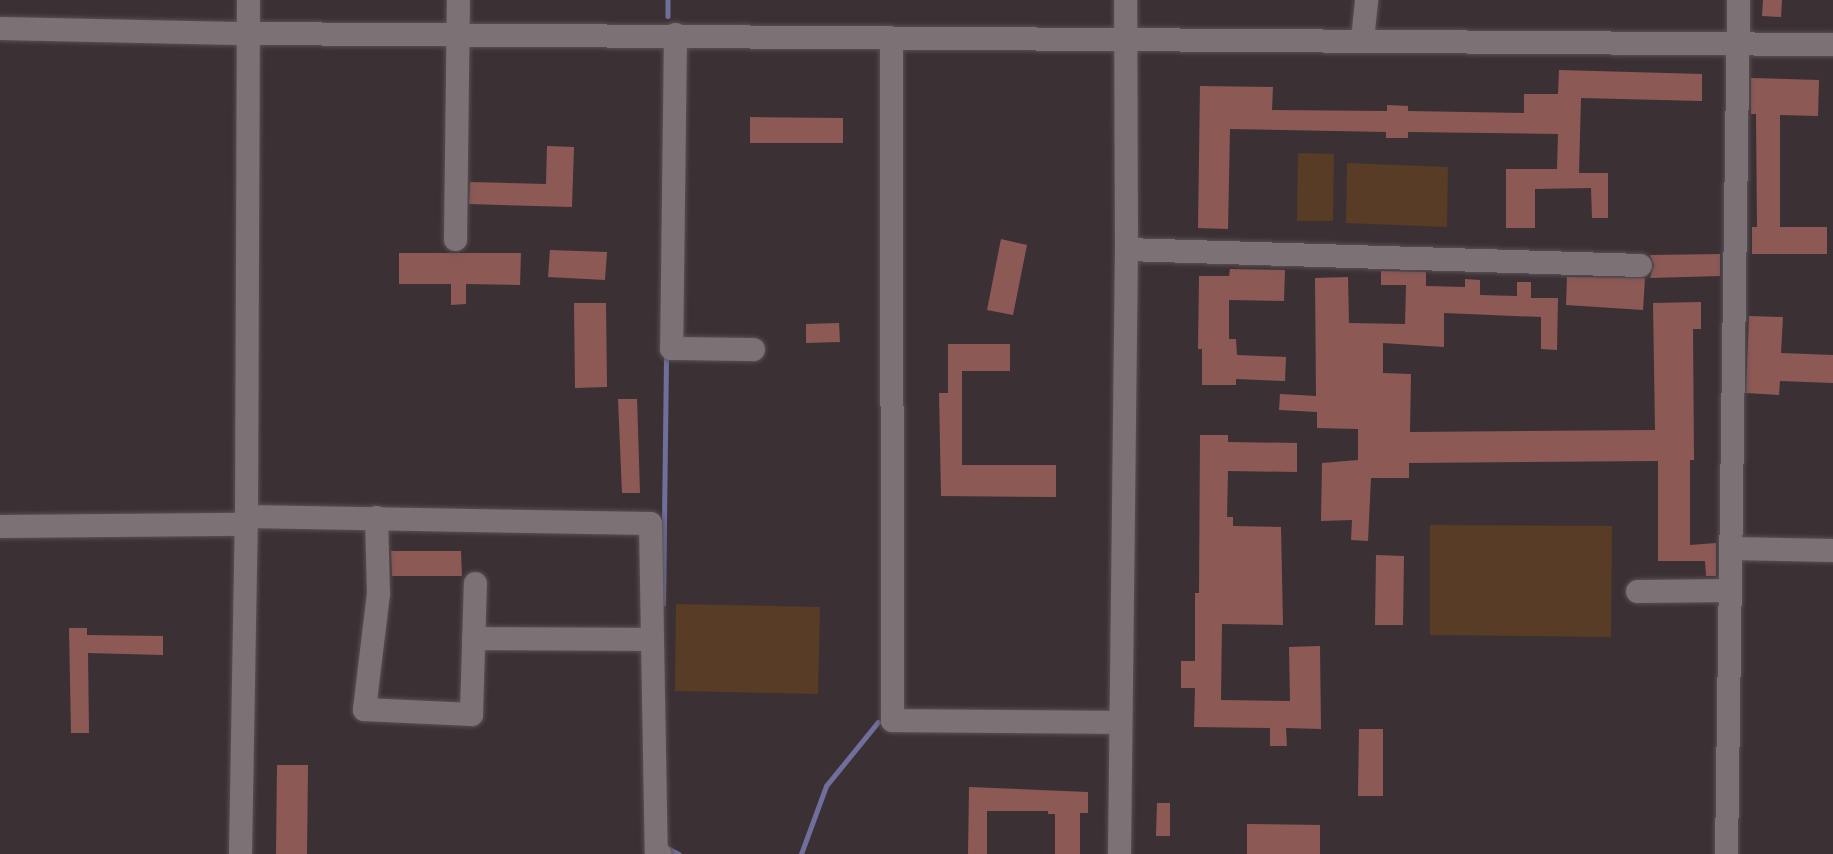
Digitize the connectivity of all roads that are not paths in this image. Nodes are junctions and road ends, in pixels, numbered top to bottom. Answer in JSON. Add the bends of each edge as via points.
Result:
{"nodes":[{"id":1,"x":248,"y":0,"type":"edge"},
{"id":2,"x":458,"y":0,"type":"edge"},
{"id":3,"x":1125,"y":0,"type":"edge"},
{"id":4,"x":1366,"y":0,"type":"edge"},
{"id":5,"x":1738,"y":0,"type":"edge"},
{"id":6,"x":0,"y":28,"type":"edge"},
{"id":7,"x":248,"y":33,"type":"junction"},
{"id":8,"x":459,"y":33,"type":"junction"},
{"id":9,"x":675,"y":34,"type":"junction"},
{"id":10,"x":891,"y":38,"type":"junction"},
{"id":11,"x":1124,"y":38,"type":"junction"},
{"id":12,"x":1363,"y":39,"type":"junction"},
{"id":13,"x":1833,"y":44,"type":"edge"},
{"id":14,"x":1737,"y":45,"type":"junction"},
{"id":15,"x":455,"y":239,"type":"dead end"},
{"id":16,"x":1126,"y":249,"type":"junction"},
{"id":17,"x":1640,"y":265,"type":"dead end"},
{"id":18,"x":753,"y":349,"type":"dead end"},
{"id":19,"x":376,"y":517,"type":"junction"},
{"id":20,"x":246,"y":520,"type":"junction"},
{"id":21,"x":0,"y":526,"type":"edge"},
{"id":22,"x":1731,"y":548,"type":"junction"},
{"id":23,"x":1833,"y":550,"type":"edge"},
{"id":24,"x":475,"y":583,"type":"dead end"},
{"id":25,"x":1730,"y":590,"type":"junction"},
{"id":26,"x":1637,"y":591,"type":"dead end"},
{"id":27,"x":473,"y":638,"type":"junction"},
{"id":28,"x":652,"y":639,"type":"junction"},
{"id":29,"x":1119,"y":722,"type":"junction"},
{"id":30,"x":240,"y":854,"type":"edge"},
{"id":31,"x":660,"y":854,"type":"edge"},
{"id":32,"x":1119,"y":854,"type":"edge"},
{"id":33,"x":1726,"y":854,"type":"edge"}],
"edges":[{"from":1,"to":7,"type":"street"},
{"from":2,"to":8,"type":"street"},
{"from":3,"to":11,"type":"street"},
{"from":4,"to":12,"type":"street"},
{"from":5,"to":14,"type":"street"},
{"from":6,"to":7,"type":"street"},
{"from":7,"to":8,"type":"street"},
{"from":7,"to":20,"type":"street"},
{"from":8,"to":9,"type":"street"},
{"from":8,"to":15,"type":"street"},
{"from":9,"to":10,"type":"street"},
{"from":9,"to":18,"type":"street","via":[[671,348]]},
{"from":10,"to":11,"type":"street"},
{"from":10,"to":29,"type":"street","via":[[892,720]]},
{"from":11,"to":12,"type":"street"},
{"from":11,"to":16,"type":"street"},
{"from":12,"to":14,"type":"street"},
{"from":13,"to":14,"type":"street"},
{"from":14,"to":22,"type":"street"},
{"from":16,"to":17,"type":"street"},
{"from":16,"to":29,"type":"street"},
{"from":19,"to":20,"type":"street"},
{"from":19,"to":27,"type":"street","via":[[378,593],[364,709],[471,714]]},
{"from":19,"to":28,"type":"street","via":[[650,523]]},
{"from":20,"to":21,"type":"street"},
{"from":20,"to":30,"type":"street"},
{"from":22,"to":23,"type":"street"},
{"from":22,"to":25,"type":"street"},
{"from":24,"to":27,"type":"street"},
{"from":25,"to":26,"type":"street"},
{"from":25,"to":33,"type":"street"},
{"from":27,"to":28,"type":"street"},
{"from":28,"to":31,"type":"street","via":[[656,852]]},
{"from":29,"to":32,"type":"street"}]}
